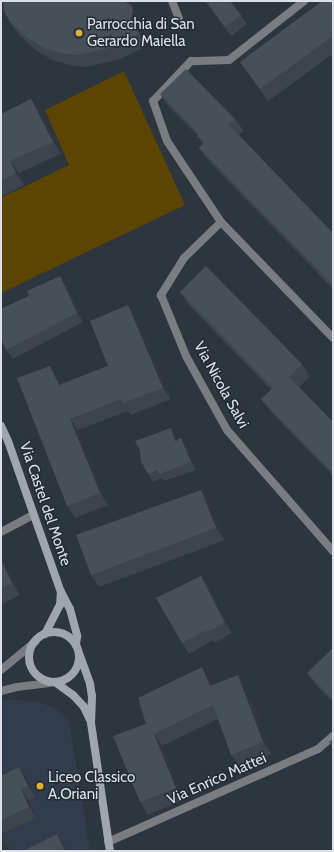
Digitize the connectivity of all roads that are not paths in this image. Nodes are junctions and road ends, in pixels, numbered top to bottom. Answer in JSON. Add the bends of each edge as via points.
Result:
{"nodes":[{"id":1,"x":172,"y":1,"type":"edge"},
{"id":2,"x":304,"y":1,"type":"edge"},
{"id":3,"x":179,"y":18,"type":"dead end"},
{"id":4,"x":221,"y":222,"type":"junction"},
{"id":5,"x":333,"y":338,"type":"edge"},
{"id":6,"x":1,"y":426,"type":"edge"},
{"id":7,"x":33,"y":515,"type":"junction"},
{"id":8,"x":1,"y":532,"type":"edge"},
{"id":9,"x":333,"y":551,"type":"edge"},
{"id":10,"x":61,"y":592,"type":"junction"},
{"id":11,"x":45,"y":634,"type":"junction"},
{"id":12,"x":36,"y":641,"type":"junction"},
{"id":13,"x":77,"y":649,"type":"junction"},
{"id":14,"x":1,"y":670,"type":"edge"},
{"id":15,"x":55,"y":682,"type":"junction"},
{"id":16,"x":1,"y":691,"type":"edge"},
{"id":17,"x":91,"y":723,"type":"junction"},
{"id":18,"x":333,"y":736,"type":"edge"},
{"id":19,"x":108,"y":842,"type":"junction"},
{"id":20,"x":110,"y":851,"type":"edge"}],
"edges":[{"from":1,"to":3,"type":"street"},
{"from":2,"to":4,"type":"street","via":[[229,60],[191,61],[153,101],[167,141]]},
{"from":4,"to":5,"type":"street"},
{"from":4,"to":9,"type":"street","name":"Via Nicola Salvi","via":[[184,258],[161,295],[186,356],[227,430]]},
{"from":6,"to":7,"type":"main road","name":"Via Castel del Monte"},
{"from":7,"to":8,"type":"street"},
{"from":7,"to":10,"type":"main road","name":"Via Castel del Monte"},
{"from":10,"to":11,"type":"main road","via":[[60,605]]},
{"from":10,"to":13,"type":"main road","name":"Via Castel del Monte","via":[[75,625]]},
{"from":11,"to":12,"type":"main road"},
{"from":11,"to":13,"type":"main road","via":[[64,635]]},
{"from":12,"to":14,"type":"street"},
{"from":12,"to":15,"type":"main road","name":"Via Castel del Monte","via":[[29,655],[33,671],[39,677]]},
{"from":13,"to":15,"type":"main road","name":"Via Castel del Monte","via":[[76,669],[63,680]]},
{"from":13,"to":17,"type":"main road","name":"Via Castel del Monte","via":[[90,684]]},
{"from":15,"to":16,"type":"street"},
{"from":15,"to":17,"type":"main road","name":"Via Castel del Monte","via":[[77,699],[84,707]]},
{"from":17,"to":19,"type":"main road","name":"Via Castel del Monte"},
{"from":18,"to":19,"type":"street","name":"Via Enrico Mattei","via":[[318,749]]},
{"from":19,"to":20,"type":"main road","name":"Via Castel del Monte"}]}
